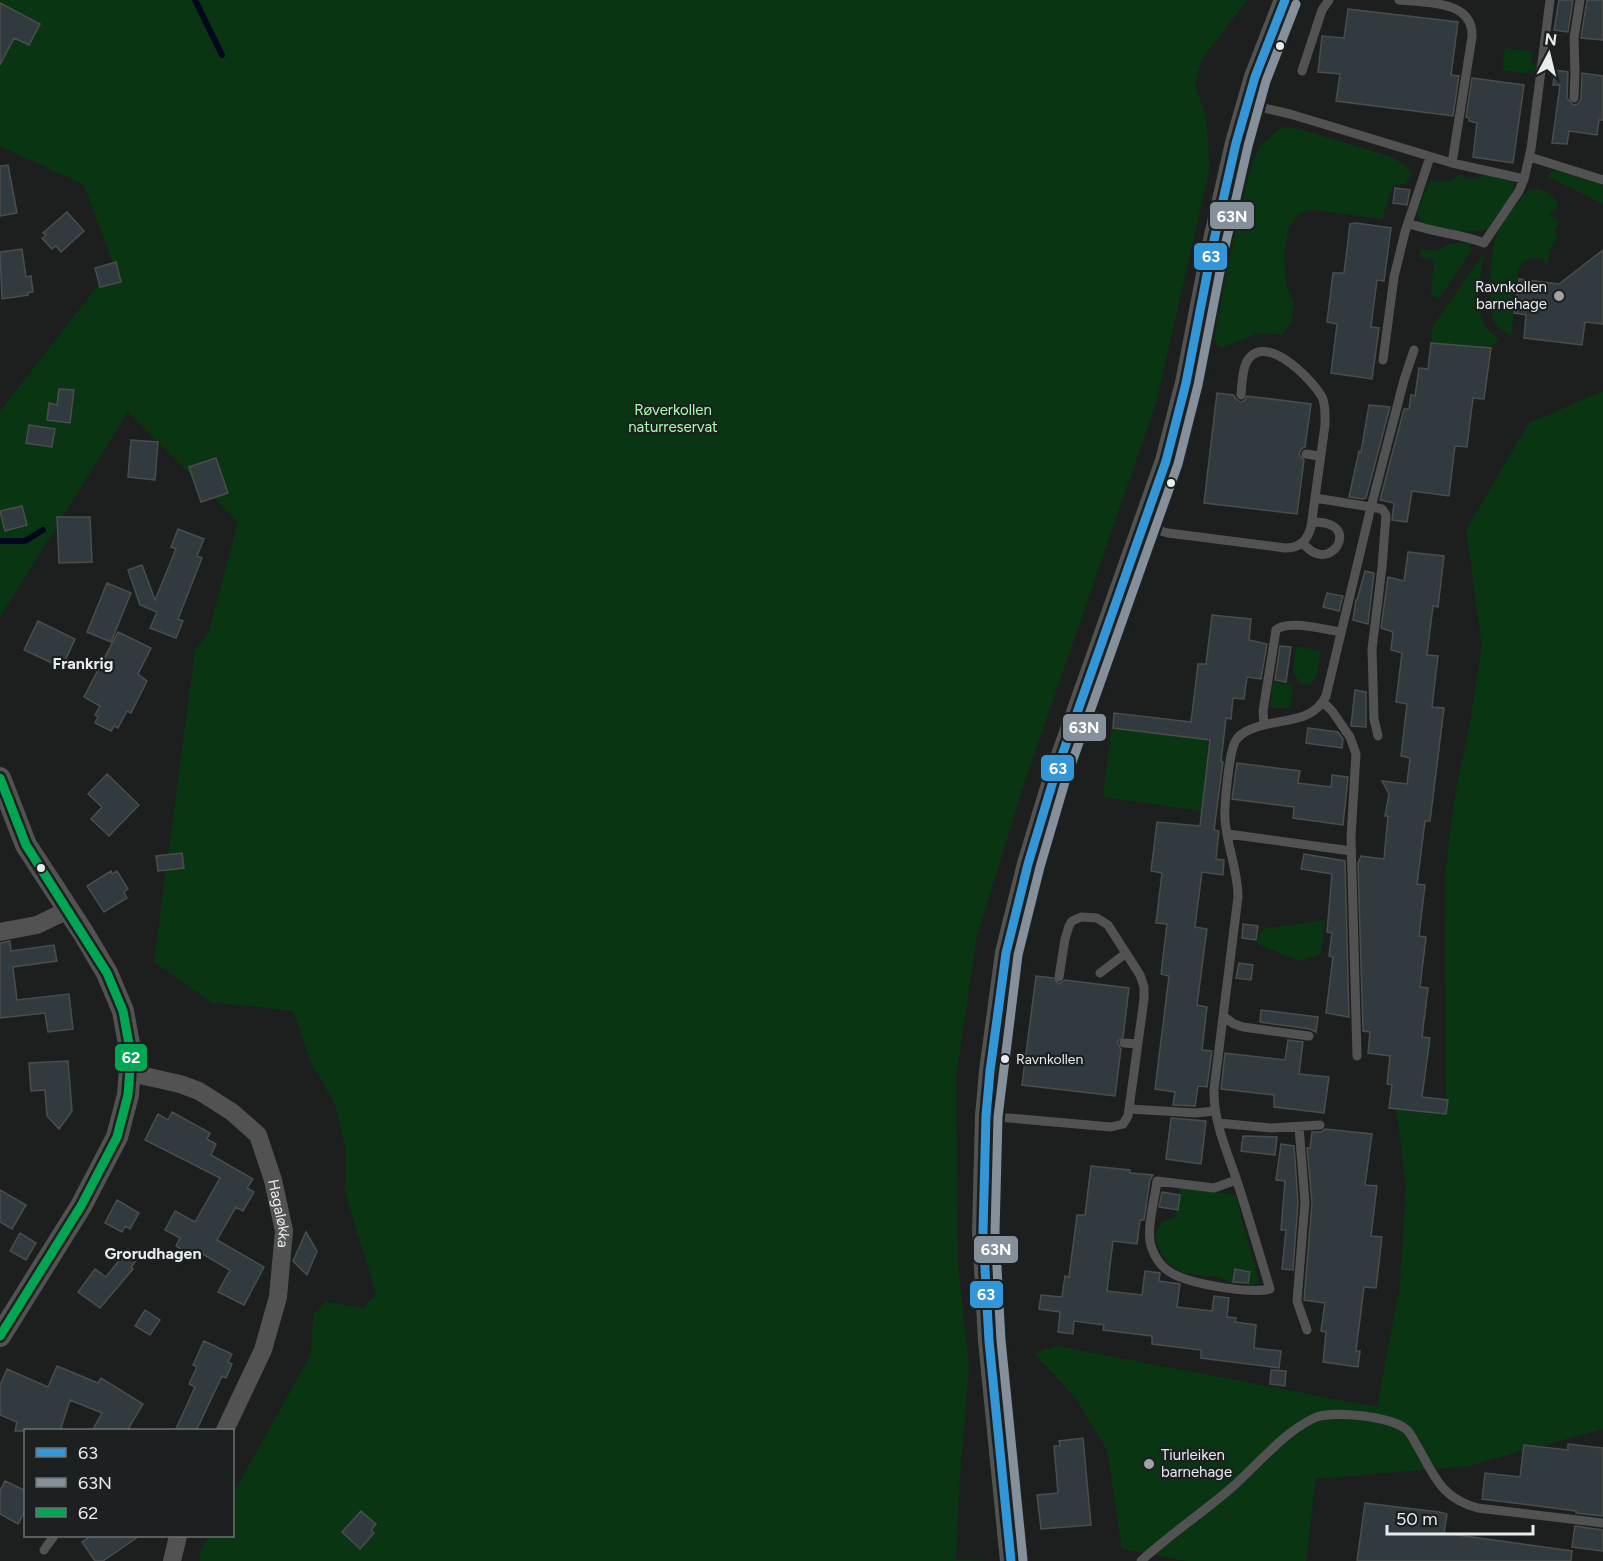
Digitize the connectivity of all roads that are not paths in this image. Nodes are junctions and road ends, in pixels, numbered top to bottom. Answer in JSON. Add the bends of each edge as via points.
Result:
{"nodes":[{"id":1,"x":1285,"y":0,"type":"edge"},
{"id":2,"x":1329,"y":0,"type":"edge"},
{"id":3,"x":1399,"y":0,"type":"edge"},
{"id":4,"x":1550,"y":0,"type":"edge"},
{"id":5,"x":1580,"y":0,"type":"edge"},
{"id":6,"x":1302,"y":71,"type":"dead end"},
{"id":7,"x":1574,"y":98,"type":"dead end"},
{"id":8,"x":1247,"y":104,"type":"junction"},
{"id":9,"x":1430,"y":157,"type":"junction"},
{"id":10,"x":1530,"y":157,"type":"junction"},
{"id":11,"x":1452,"y":162,"type":"junction"},
{"id":12,"x":1524,"y":179,"type":"junction"},
{"id":13,"x":1603,"y":180,"type":"edge"},
{"id":14,"x":1408,"y":223,"type":"junction"},
{"id":15,"x":1414,"y":350,"type":"dead end"},
{"id":16,"x":1383,"y":360,"type":"dead end"},
{"id":17,"x":1241,"y":395,"type":"dead end"},
{"id":18,"x":1306,"y":454,"type":"dead end"},
{"id":19,"x":1320,"y":456,"type":"junction"},
{"id":20,"x":1315,"y":498,"type":"junction"},
{"id":21,"x":1371,"y":507,"type":"junction"},
{"id":22,"x":1311,"y":522,"type":"junction"},
{"id":23,"x":1143,"y":526,"type":"junction"},
{"id":24,"x":1302,"y":543,"type":"junction"},
{"id":25,"x":1341,"y":632,"type":"junction"},
{"id":26,"x":1323,"y":702,"type":"junction"},
{"id":27,"x":1264,"y":725,"type":"junction"},
{"id":28,"x":1378,"y":736,"type":"dead end"},
{"id":29,"x":0,"y":778,"type":"edge"},
{"id":30,"x":1228,"y":834,"type":"junction"},
{"id":31,"x":1351,"y":851,"type":"junction"},
{"id":32,"x":68,"y":910,"type":"junction"},
{"id":33,"x":0,"y":932,"type":"edge"},
{"id":34,"x":1125,"y":954,"type":"junction"},
{"id":35,"x":1100,"y":973,"type":"dead end"},
{"id":36,"x":1059,"y":976,"type":"dead end"},
{"id":37,"x":1223,"y":1016,"type":"junction"},
{"id":38,"x":1309,"y":1036,"type":"dead end"},
{"id":39,"x":1124,"y":1042,"type":"dead end"},
{"id":40,"x":1138,"y":1044,"type":"junction"},
{"id":41,"x":1357,"y":1056,"type":"dead end"},
{"id":42,"x":131,"y":1072,"type":"junction"},
{"id":43,"x":1130,"y":1109,"type":"junction"},
{"id":44,"x":1215,"y":1111,"type":"junction"},
{"id":45,"x":986,"y":1116,"type":"junction"},
{"id":46,"x":1218,"y":1123,"type":"junction"},
{"id":47,"x":1320,"y":1125,"type":"dead end"},
{"id":48,"x":1299,"y":1127,"type":"junction"},
{"id":49,"x":1236,"y":1180,"type":"junction"},
{"id":50,"x":1307,"y":1330,"type":"dead end"},
{"id":51,"x":0,"y":1336,"type":"edge"},
{"id":52,"x":226,"y":1429,"type":"edge"},
{"id":53,"x":1603,"y":1523,"type":"edge"},
{"id":54,"x":53,"y":1537,"type":"edge"},
{"id":55,"x":178,"y":1537,"type":"edge"},
{"id":56,"x":44,"y":1550,"type":"dead end"},
{"id":57,"x":172,"y":1561,"type":"edge"},
{"id":58,"x":1011,"y":1561,"type":"edge"},
{"id":59,"x":1141,"y":1561,"type":"edge"}],
"edges":[{"from":1,"to":8,"type":"street"},
{"from":2,"to":6,"type":"lane"},
{"from":3,"to":11,"type":"lane","via":[[1455,8],[1467,15],[1471,23]]},
{"from":4,"to":10,"type":"lane"},
{"from":5,"to":7,"type":"lane","via":[[1574,38]]},
{"from":8,"to":9,"type":"lane"},
{"from":8,"to":23,"type":"street","via":[[1226,185],[1175,430]]},
{"from":9,"to":11,"type":"lane"},
{"from":9,"to":14,"type":"lane"},
{"from":10,"to":12,"type":"lane"},
{"from":10,"to":13,"type":"lane"},
{"from":11,"to":12,"type":"lane"},
{"from":12,"to":14,"type":"lane","via":[[1484,243]]},
{"from":14,"to":16,"type":"lane","via":[[1394,277]]},
{"from":15,"to":21,"type":"lane"},
{"from":17,"to":19,"type":"lane","via":[[1250,358],[1265,351],[1282,357],[1323,398]]},
{"from":18,"to":19,"type":"lane"},
{"from":19,"to":20,"type":"lane"},
{"from":20,"to":21,"type":"lane"},
{"from":20,"to":22,"type":"lane"},
{"from":21,"to":25,"type":"lane"},
{"from":21,"to":28,"type":"lane","via":[[1382,509],[1387,518],[1372,650]]},
{"from":22,"to":24,"type":"lane"},
{"from":22,"to":24,"type":"lane","via":[[1335,528],[1338,546],[1320,555]]},
{"from":23,"to":24,"type":"lane","via":[[1168,533],[1285,548]]},
{"from":23,"to":45,"type":"street","via":[[1054,778],[1022,887],[998,1001]]},
{"from":25,"to":26,"type":"lane"},
{"from":25,"to":27,"type":"lane","via":[[1291,625],[1276,630]]},
{"from":26,"to":27,"type":"lane","via":[[1308,715]]},
{"from":26,"to":31,"type":"lane","via":[[1355,748]]},
{"from":27,"to":30,"type":"lane","via":[[1247,731],[1235,743],[1225,813]]},
{"from":29,"to":32,"type":"street","via":[[26,845]]},
{"from":30,"to":31,"type":"lane"},
{"from":30,"to":37,"type":"lane","via":[[1238,897]]},
{"from":31,"to":41,"type":"lane"},
{"from":32,"to":33,"type":"street","via":[[38,925]]},
{"from":32,"to":42,"type":"street","via":[[107,973],[123,1011],[132,1055]]},
{"from":34,"to":35,"type":"lane"},
{"from":34,"to":36,"type":"lane","via":[[1103,921],[1081,917],[1072,921],[1067,931]]},
{"from":34,"to":40,"type":"lane","via":[[1144,987]]},
{"from":37,"to":38,"type":"lane","via":[[1243,1027]]},
{"from":37,"to":44,"type":"lane"},
{"from":39,"to":40,"type":"lane"},
{"from":40,"to":43,"type":"lane"},
{"from":42,"to":51,"type":"street","via":[[124,1116],[107,1158]]},
{"from":42,"to":52,"type":"street","name":"Hagaløkka","via":[[199,1091],[232,1112],[258,1135],[273,1179],[284,1231],[278,1297],[263,1350]]},
{"from":43,"to":44,"type":"lane"},
{"from":43,"to":45,"type":"lane","via":[[1125,1122],[1111,1127]]},
{"from":44,"to":46,"type":"lane"},
{"from":45,"to":58,"type":"street","via":[[985,1294]]},
{"from":46,"to":48,"type":"lane"},
{"from":46,"to":49,"type":"lane"},
{"from":47,"to":48,"type":"lane"},
{"from":48,"to":50,"type":"lane","via":[[1305,1202],[1297,1301]]},
{"from":49,"to":49,"type":"lane","via":[[1214,1188],[1157,1181],[1150,1244],[1159,1263],[1180,1277],[1234,1290],[1260,1291],[1270,1288]]},
{"from":53,"to":59,"type":"lane","via":[[1478,1508],[1459,1502],[1442,1488],[1405,1429],[1380,1419],[1331,1414],[1314,1419],[1288,1436],[1232,1488]]},
{"from":54,"to":56,"type":"lane"},
{"from":55,"to":57,"type":"street"}]}
